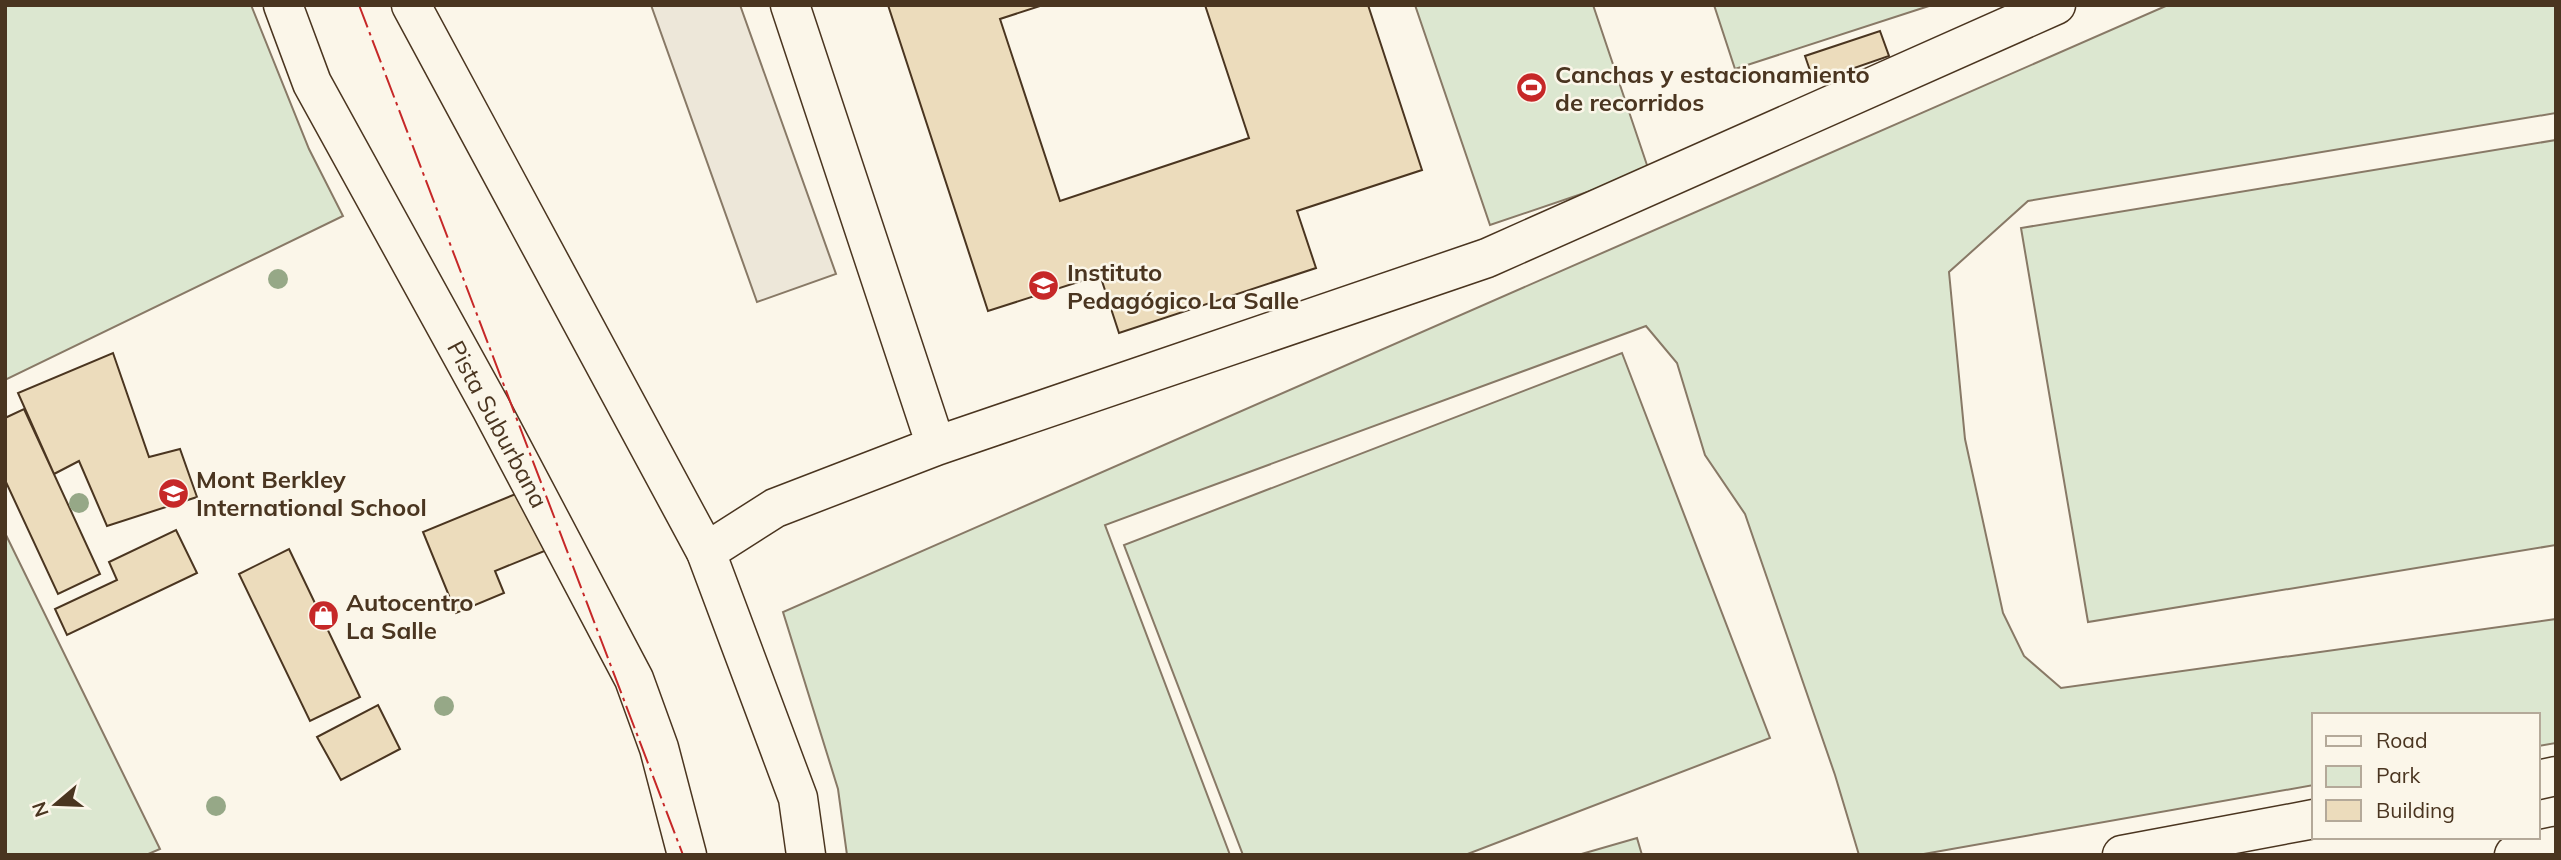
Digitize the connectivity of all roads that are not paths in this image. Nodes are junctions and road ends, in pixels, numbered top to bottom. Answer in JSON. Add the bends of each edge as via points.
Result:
{"nodes":[{"id":1,"x":283,"y":5,"type":"edge"},
{"id":2,"x":411,"y":5,"type":"edge"},
{"id":3,"x":790,"y":5,"type":"edge"},
{"id":4,"x":2056,"y":5,"type":"edge"},
{"id":5,"x":936,"y":446,"type":"junction"},
{"id":6,"x":706,"y":552,"type":"junction"},
{"id":7,"x":2312,"y":819,"type":"edge"},
{"id":8,"x":2556,"y":846,"type":"edge"},
{"id":9,"x":2186,"y":848,"type":"edge"},
{"id":10,"x":687,"y":855,"type":"edge"},
{"id":11,"x":806,"y":855,"type":"edge"},
{"id":12,"x":2122,"y":855,"type":"edge"},
{"id":13,"x":2514,"y":855,"type":"edge"}],
"edges":[{"from":1,"to":10,"type":"main road","name":"Pista Suburbana","via":[[312,83],[634,679],[659,748]]},
{"from":2,"to":6,"type":"main road"},
{"from":3,"to":5,"type":"main road"},
{"from":4,"to":5,"type":"main road","via":[[1487,258]]},
{"from":5,"to":6,"type":"main road","via":[[775,508]]},
{"from":6,"to":11,"type":"main road","via":[[798,798]]},
{"from":7,"to":9,"type":"main road"},
{"from":8,"to":13,"type":"main road"},
{"from":9,"to":12,"type":"main road"}]}
